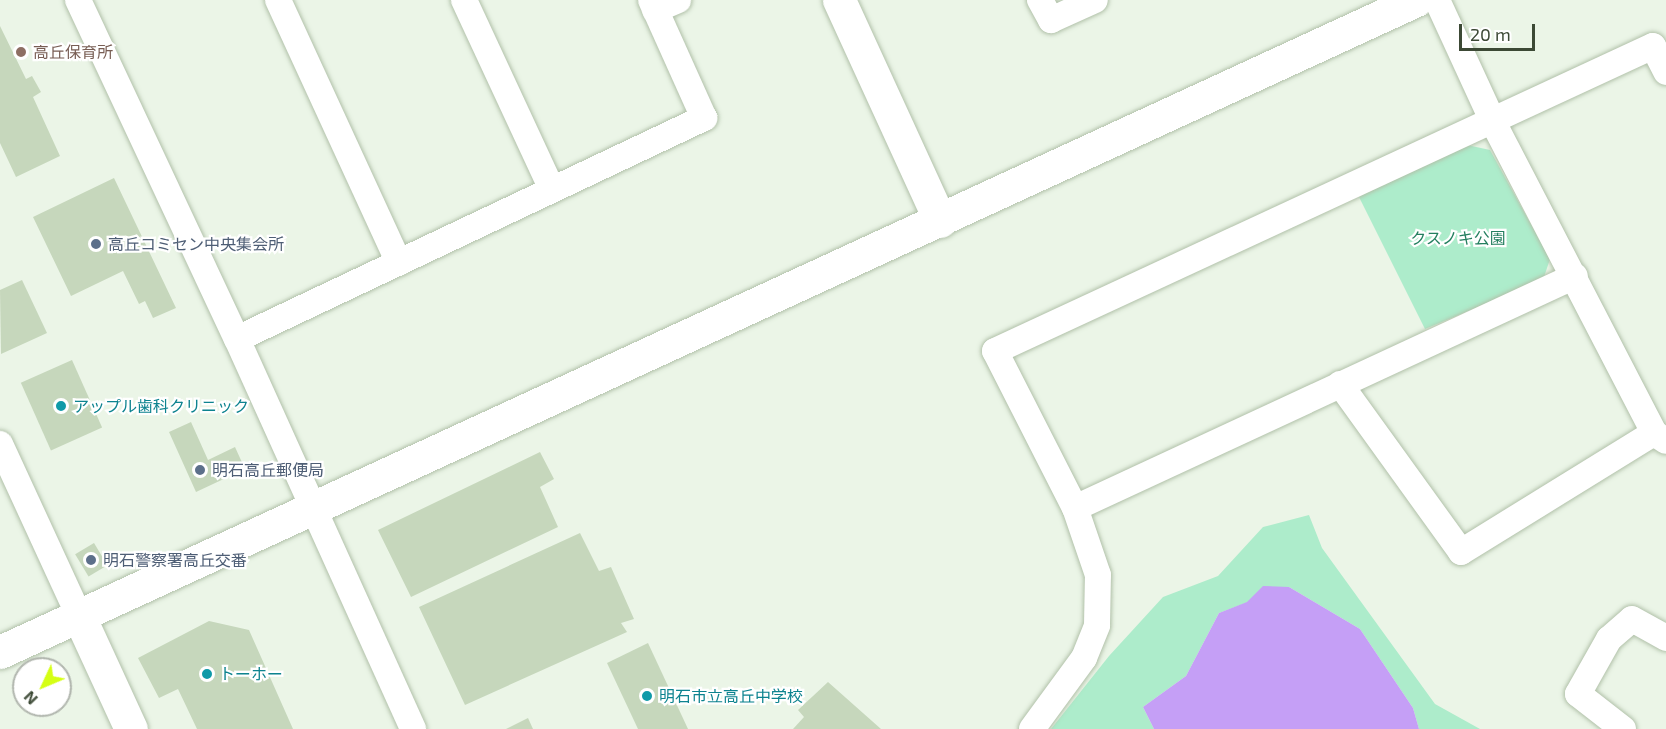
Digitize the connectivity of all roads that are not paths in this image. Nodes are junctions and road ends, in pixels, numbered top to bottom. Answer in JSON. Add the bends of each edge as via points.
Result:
{"nodes":[{"id":1,"x":78,"y":0,"type":"edge"},
{"id":2,"x":278,"y":0,"type":"edge"},
{"id":3,"x":464,"y":0,"type":"edge"},
{"id":4,"x":839,"y":0,"type":"edge"},
{"id":5,"x":1040,"y":0,"type":"edge"},
{"id":6,"x":1095,"y":0,"type":"edge"},
{"id":7,"x":1416,"y":0,"type":"edge"},
{"id":8,"x":1437,"y":0,"type":"edge"},
{"id":9,"x":661,"y":3,"type":"edge"},
{"id":10,"x":1666,"y":72,"type":"edge"},
{"id":11,"x":1494,"y":122,"type":"junction"},
{"id":12,"x":552,"y":190,"type":"junction"},
{"id":13,"x":940,"y":221,"type":"junction"},
{"id":14,"x":399,"y":263,"type":"junction"},
{"id":15,"x":1575,"y":276,"type":"junction"},
{"id":16,"x":237,"y":339,"type":"junction"},
{"id":17,"x":1340,"y":384,"type":"junction"},
{"id":18,"x":1660,"y":437,"type":"edge"},
{"id":19,"x":0,"y":444,"type":"edge"},
{"id":20,"x":1075,"y":508,"type":"junction"},
{"id":21,"x":313,"y":510,"type":"junction"},
{"id":22,"x":79,"y":616,"type":"junction"},
{"id":23,"x":1666,"y":638,"type":"edge"},
{"id":24,"x":0,"y":652,"type":"edge"},
{"id":25,"x":131,"y":729,"type":"edge"},
{"id":26,"x":413,"y":729,"type":"edge"},
{"id":27,"x":1032,"y":729,"type":"edge"},
{"id":28,"x":1623,"y":729,"type":"edge"}],
"edges":[{"from":1,"to":16,"type":"street"},
{"from":2,"to":14,"type":"street"},
{"from":3,"to":12,"type":"street"},
{"from":4,"to":13,"type":"street"},
{"from":5,"to":6,"type":"street","via":[[1051,20]]},
{"from":7,"to":13,"type":"street"},
{"from":8,"to":11,"type":"street"},
{"from":9,"to":12,"type":"street","via":[[704,118]]},
{"from":10,"to":11,"type":"street","via":[[1653,46]]},
{"from":11,"to":15,"type":"street"},
{"from":11,"to":20,"type":"street","via":[[1345,186],[995,351]]},
{"from":12,"to":14,"type":"street"},
{"from":13,"to":21,"type":"street"},
{"from":14,"to":16,"type":"street"},
{"from":15,"to":17,"type":"street"},
{"from":15,"to":18,"type":"street"},
{"from":16,"to":21,"type":"street"},
{"from":17,"to":18,"type":"street","via":[[1461,552]]},
{"from":17,"to":20,"type":"street"},
{"from":19,"to":22,"type":"street"},
{"from":20,"to":27,"type":"street","via":[[1098,575],[1097,624],[1084,658]]},
{"from":21,"to":22,"type":"street"},
{"from":21,"to":26,"type":"street"},
{"from":22,"to":24,"type":"street"},
{"from":22,"to":25,"type":"street"},
{"from":23,"to":28,"type":"street","via":[[1632,619],[1609,639],[1578,694]]}]}
